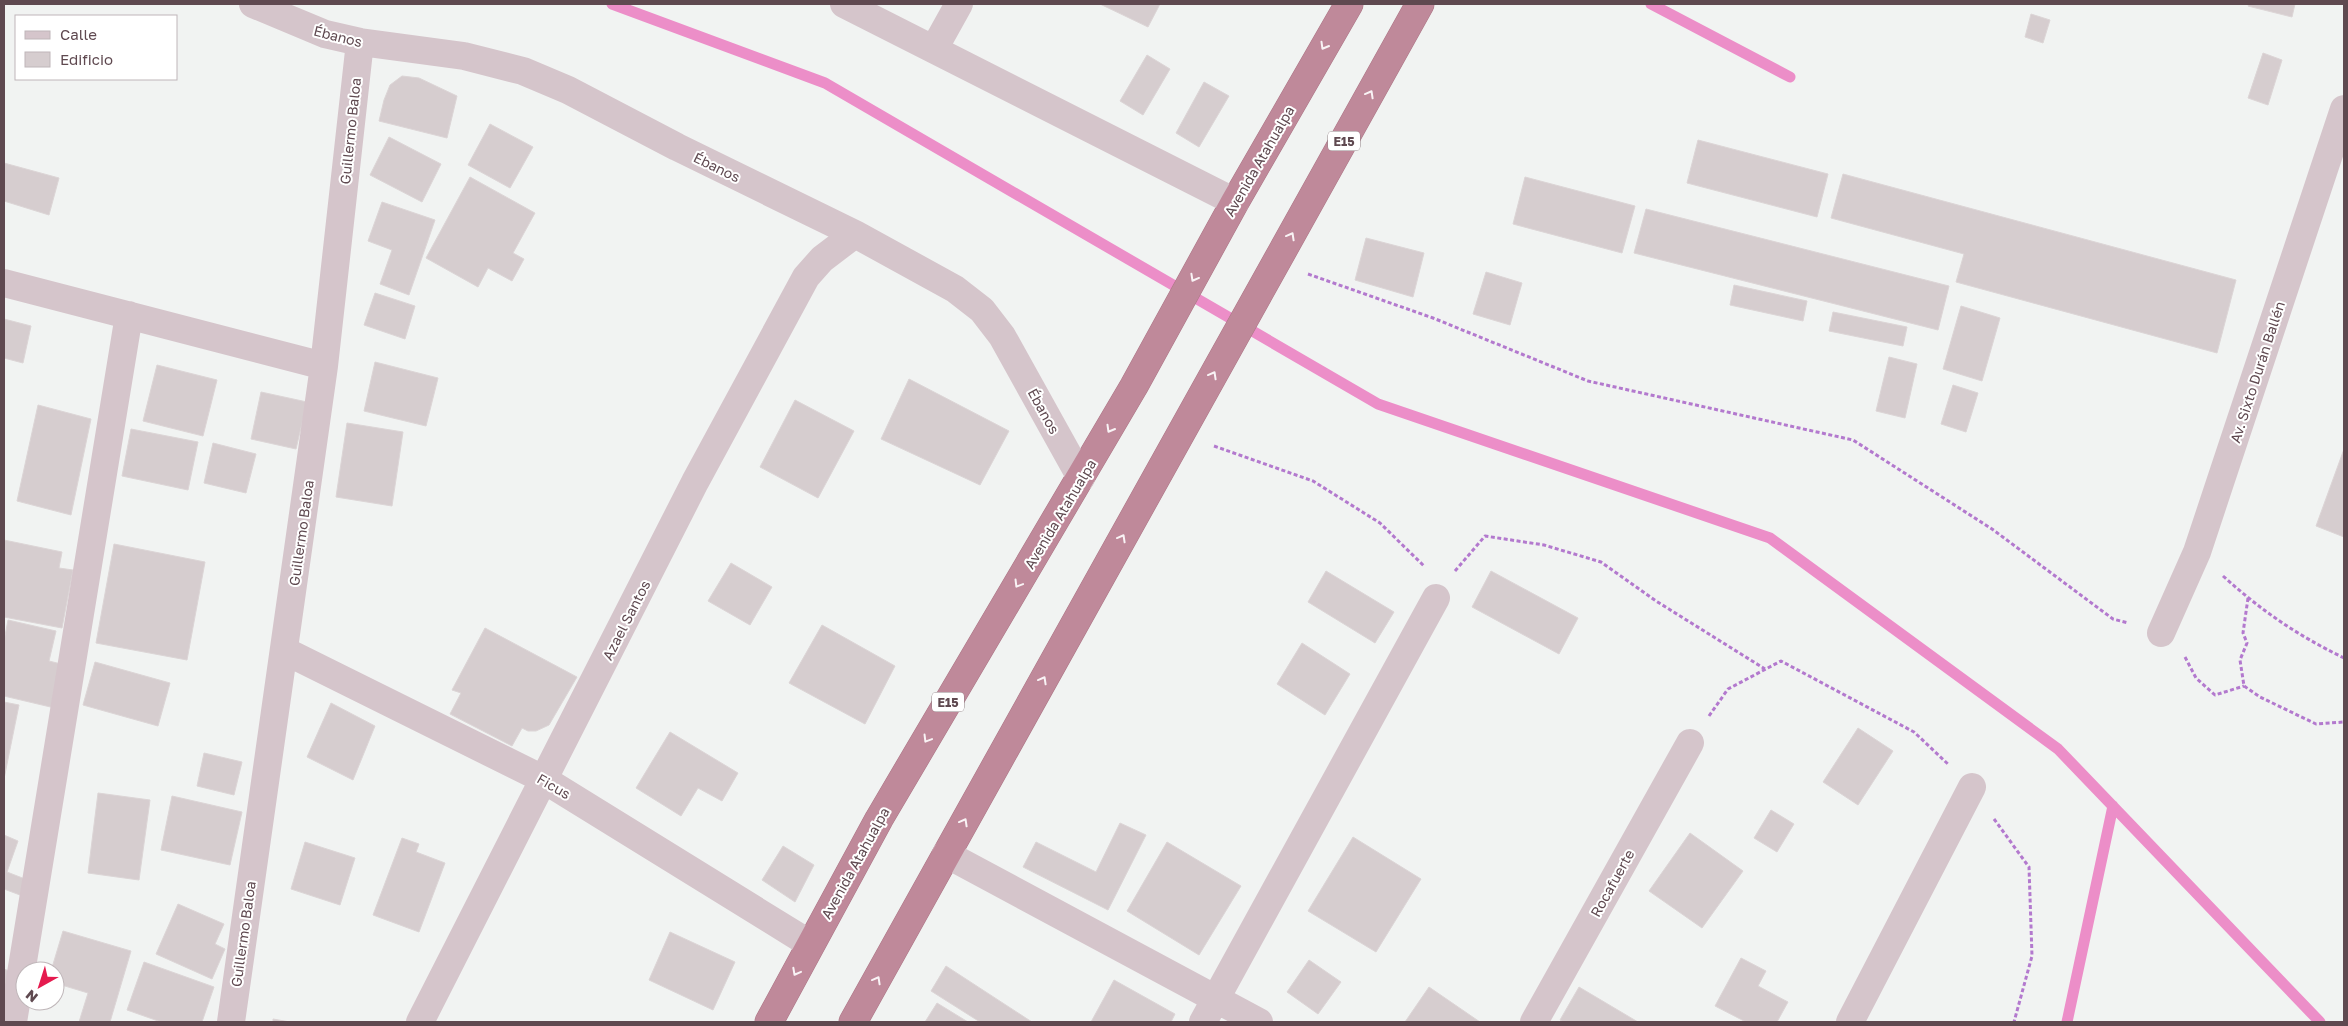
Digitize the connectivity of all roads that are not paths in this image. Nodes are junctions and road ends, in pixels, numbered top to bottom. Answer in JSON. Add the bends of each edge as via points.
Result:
{"nodes":[{"id":1,"x":253,"y":4,"type":"edge"},
{"id":2,"x":844,"y":4,"type":"edge"},
{"id":3,"x":959,"y":4,"type":"edge"},
{"id":4,"x":1349,"y":4,"type":"edge"},
{"id":5,"x":1420,"y":4,"type":"edge"},
{"id":6,"x":360,"y":42,"type":"junction"},
{"id":7,"x":934,"y":49,"type":"junction"},
{"id":8,"x":2344,"y":109,"type":"edge"},
{"id":9,"x":1235,"y":202,"type":"junction"},
{"id":10,"x":855,"y":234,"type":"junction"},
{"id":11,"x":4,"y":283,"type":"edge"},
{"id":12,"x":129,"y":315,"type":"junction"},
{"id":13,"x":324,"y":366,"type":"junction"},
{"id":14,"x":1081,"y":478,"type":"junction"},
{"id":15,"x":1440,"y":592,"type":"road end"},
{"id":16,"x":2161,"y":633,"type":"road end"},
{"id":17,"x":285,"y":651,"type":"junction"},
{"id":18,"x":1690,"y":743,"type":"road end"},
{"id":19,"x":543,"y":779,"type":"junction"},
{"id":20,"x":1972,"y":787,"type":"road end"},
{"id":21,"x":946,"y":854,"type":"junction"},
{"id":22,"x":810,"y":944,"type":"junction"},
{"id":23,"x":1209,"y":1011,"type":"edge"},
{"id":24,"x":13,"y":1022,"type":"edge"},
{"id":25,"x":231,"y":1022,"type":"edge"},
{"id":26,"x":420,"y":1022,"type":"edge"},
{"id":27,"x":769,"y":1022,"type":"edge"},
{"id":28,"x":853,"y":1022,"type":"edge"},
{"id":29,"x":1259,"y":1022,"type":"edge"},
{"id":30,"x":1534,"y":1022,"type":"edge"},
{"id":31,"x":1850,"y":1022,"type":"edge"}],
"edges":[{"from":1,"to":6,"type":"street","name":"Ébanos","via":[[325,34]]},
{"from":2,"to":7,"type":"street"},
{"from":3,"to":7,"type":"street"},
{"from":4,"to":9,"type":"highway","name":"Avenida Atahualpa","number":"E15","one_way":true},
{"from":21,"to":5,"type":"highway","number":"E15","one_way":true},
{"from":6,"to":10,"type":"street","name":"Ébanos","via":[[464,56],[523,71],[568,90],[677,148]]},
{"from":6,"to":13,"type":"street","name":"Guillermo Baloa"},
{"from":7,"to":9,"type":"street"},
{"from":8,"to":16,"type":"street","name":"Av. Sixto Durán Ballén","via":[[2197,552]]},
{"from":9,"to":14,"type":"highway","name":"Avenida Atahualpa","number":"E15","one_way":true},
{"from":10,"to":14,"type":"street","name":"Ébanos","via":[[955,288],[982,310],[1002,336]]},
{"from":10,"to":19,"type":"street","name":"Azael Santos","via":[[822,258],[806,277],[695,482]]},
{"from":11,"to":12,"type":"street"},
{"from":12,"to":13,"type":"street"},
{"from":12,"to":24,"type":"street"},
{"from":13,"to":17,"type":"street","name":"Guillermo Baloa"},
{"from":14,"to":22,"type":"highway","name":"Avenida Atahualpa","number":"E15","one_way":true,"via":[[879,819]]},
{"from":15,"to":23,"type":"street"},
{"from":17,"to":19,"type":"street","name":"Ficus"},
{"from":17,"to":25,"type":"street","name":"Guillermo Baloa"},
{"from":18,"to":30,"type":"street","name":"Rocafuerte"},
{"from":19,"to":22,"type":"street","name":"Ficus"},
{"from":19,"to":26,"type":"street","name":"Azael Santos"},
{"from":20,"to":31,"type":"street"},
{"from":21,"to":23,"type":"street"},
{"from":28,"to":21,"type":"highway","number":"E15","one_way":true},
{"from":22,"to":27,"type":"highway","name":"Avenida Atahualpa","number":"E15","one_way":true},
{"from":23,"to":29,"type":"street"}]}
